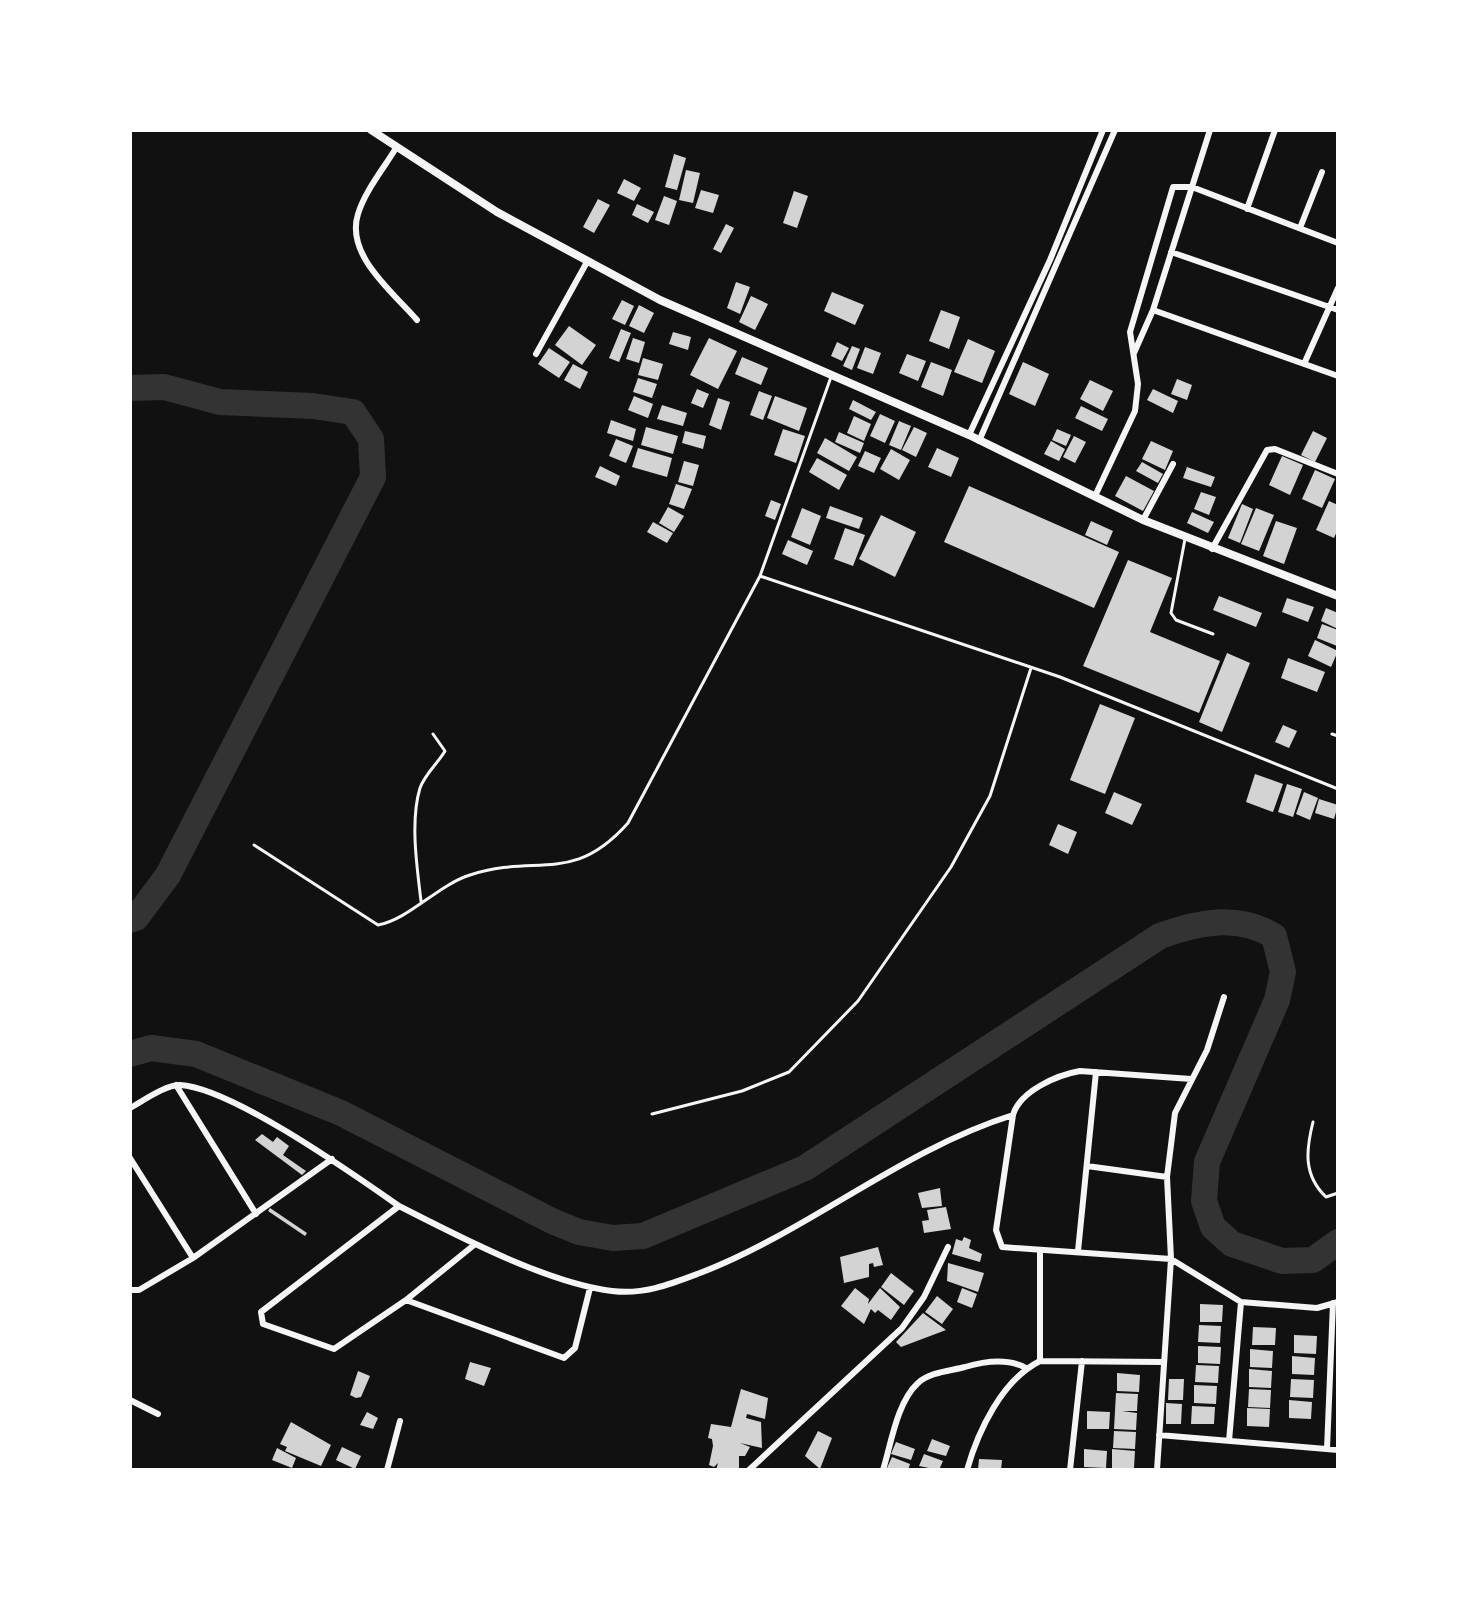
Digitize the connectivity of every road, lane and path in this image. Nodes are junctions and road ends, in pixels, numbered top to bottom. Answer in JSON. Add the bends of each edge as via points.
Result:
{"nodes":[{"id":1,"x":371,"y":130,"type":"edge"},
{"id":2,"x":1103,"y":130,"type":"edge"},
{"id":3,"x":1115,"y":130,"type":"edge"},
{"id":4,"x":1210,"y":130,"type":"edge"},
{"id":5,"x":1275,"y":130,"type":"edge"},
{"id":6,"x":396,"y":148,"type":"junction"},
{"id":7,"x":1322,"y":172,"type":"dead end"},
{"id":8,"x":1192,"y":187,"type":"junction"},
{"id":9,"x":1247,"y":209,"type":"junction"},
{"id":10,"x":1300,"y":228,"type":"junction"},
{"id":11,"x":1338,"y":243,"type":"edge"},
{"id":12,"x":1171,"y":252,"type":"junction"},
{"id":13,"x":587,"y":262,"type":"junction"},
{"id":14,"x":1338,"y":288,"type":"edge"},
{"id":15,"x":1330,"y":308,"type":"junction"},
{"id":16,"x":1153,"y":310,"type":"junction"},
{"id":17,"x":1338,"y":310,"type":"edge"},
{"id":18,"x":417,"y":320,"type":"dead end"},
{"id":19,"x":1134,"y":353,"type":"junction"},
{"id":20,"x":536,"y":354,"type":"dead end"},
{"id":21,"x":1304,"y":364,"type":"junction"},
{"id":22,"x":1338,"y":376,"type":"edge"},
{"id":23,"x":831,"y":377,"type":"junction"},
{"id":24,"x":969,"y":435,"type":"junction"},
{"id":25,"x":979,"y":441,"type":"junction"},
{"id":26,"x":1173,"y":464,"type":"dead end"},
{"id":27,"x":1338,"y":474,"type":"edge"},
{"id":28,"x":1095,"y":496,"type":"junction"},
{"id":29,"x":1143,"y":520,"type":"junction"},
{"id":30,"x":1185,"y":538,"type":"junction"},
{"id":31,"x":1212,"y":549,"type":"junction"},
{"id":32,"x":760,"y":576,"type":"junction"},
{"id":33,"x":1338,"y":596,"type":"edge"},
{"id":34,"x":1213,"y":634,"type":"dead end"},
{"id":35,"x":1031,"y":668,"type":"junction"},
{"id":36,"x":433,"y":734,"type":"dead end"},
{"id":37,"x":1332,"y":734,"type":"dead end"},
{"id":38,"x":1338,"y":736,"type":"edge"},
{"id":39,"x":1338,"y":789,"type":"edge"},
{"id":40,"x":254,"y":845,"type":"dead end"},
{"id":41,"x":421,"y":901,"type":"junction"},
{"id":42,"x":1224,"y":997,"type":"dead end"},
{"id":43,"x":1096,"y":1072,"type":"junction"},
{"id":44,"x":1191,"y":1079,"type":"junction"},
{"id":45,"x":176,"y":1085,"type":"junction"},
{"id":46,"x":130,"y":1108,"type":"edge"},
{"id":47,"x":652,"y":1114,"type":"dead end"},
{"id":48,"x":1013,"y":1115,"type":"junction"},
{"id":49,"x":1313,"y":1122,"type":"dead end"},
{"id":50,"x":130,"y":1158,"type":"edge"},
{"id":51,"x":332,"y":1159,"type":"junction"},
{"id":52,"x":1087,"y":1166,"type":"junction"},
{"id":53,"x":1167,"y":1177,"type":"junction"},
{"id":54,"x":1338,"y":1193,"type":"edge"},
{"id":55,"x":399,"y":1206,"type":"junction"},
{"id":56,"x":256,"y":1214,"type":"junction"},
{"id":57,"x":474,"y":1245,"type":"junction"},
{"id":58,"x":948,"y":1247,"type":"dead end"},
{"id":59,"x":1040,"y":1251,"type":"junction"},
{"id":60,"x":1078,"y":1251,"type":"junction"},
{"id":61,"x":193,"y":1258,"type":"junction"},
{"id":62,"x":1171,"y":1259,"type":"junction"},
{"id":63,"x":590,"y":1288,"type":"junction"},
{"id":64,"x":130,"y":1290,"type":"edge"},
{"id":65,"x":406,"y":1300,"type":"junction"},
{"id":66,"x":1241,"y":1302,"type":"junction"},
{"id":67,"x":1336,"y":1303,"type":"edge"},
{"id":68,"x":1040,"y":1361,"type":"junction"},
{"id":69,"x":1082,"y":1361,"type":"junction"},
{"id":70,"x":1164,"y":1362,"type":"junction"},
{"id":71,"x":1026,"y":1368,"type":"junction"},
{"id":72,"x":130,"y":1400,"type":"edge"},
{"id":73,"x":158,"y":1414,"type":"dead end"},
{"id":74,"x":400,"y":1421,"type":"dead end"},
{"id":75,"x":1159,"y":1435,"type":"junction"},
{"id":76,"x":1229,"y":1441,"type":"junction"},
{"id":77,"x":1327,"y":1449,"type":"junction"},
{"id":78,"x":1338,"y":1450,"type":"edge"},
{"id":79,"x":387,"y":1470,"type":"edge"},
{"id":80,"x":749,"y":1470,"type":"edge"},
{"id":81,"x":883,"y":1470,"type":"edge"},
{"id":82,"x":967,"y":1470,"type":"edge"},
{"id":83,"x":1070,"y":1470,"type":"edge"},
{"id":84,"x":1157,"y":1470,"type":"edge"}],
"edges":[{"from":1,"to":6,"type":"street"},
{"from":2,"to":24,"type":"street"},
{"from":3,"to":25,"type":"street"},
{"from":4,"to":8,"type":"street"},
{"from":5,"to":9,"type":"street"},
{"from":6,"to":13,"type":"street"},
{"from":6,"to":18,"type":"street","via":[[358,212],[355,229],[368,264]]},
{"from":7,"to":10,"type":"street"},
{"from":8,"to":9,"type":"street"},
{"from":8,"to":12,"type":"street"},
{"from":8,"to":19,"type":"street","via":[[1176,185],[1168,196],[1132,323],[1129,341]]},
{"from":9,"to":10,"type":"street"},
{"from":10,"to":11,"type":"street"},
{"from":12,"to":15,"type":"street"},
{"from":12,"to":16,"type":"street"},
{"from":13,"to":20,"type":"street"},
{"from":13,"to":23,"type":"street"},
{"from":14,"to":15,"type":"street"},
{"from":15,"to":17,"type":"street"},
{"from":15,"to":21,"type":"street"},
{"from":16,"to":19,"type":"street"},
{"from":16,"to":21,"type":"street"},
{"from":19,"to":28,"type":"street","via":[[1135,411]]},
{"from":21,"to":22,"type":"street"},
{"from":23,"to":24,"type":"street"},
{"from":23,"to":32,"type":"lane"},
{"from":24,"to":25,"type":"street"},
{"from":25,"to":28,"type":"street"},
{"from":26,"to":29,"type":"street"},
{"from":27,"to":31,"type":"street","via":[[1267,450]]},
{"from":28,"to":29,"type":"street"},
{"from":29,"to":30,"type":"street"},
{"from":30,"to":31,"type":"street"},
{"from":30,"to":34,"type":"lane","via":[[1171,613],[1176,620]]},
{"from":31,"to":33,"type":"street"},
{"from":32,"to":35,"type":"lane"},
{"from":32,"to":41,"type":"lane","via":[[628,823],[610,843],[575,861],[467,875]]},
{"from":35,"to":39,"type":"lane"},
{"from":35,"to":47,"type":"lane","via":[[990,796],[951,867],[858,1001],[789,1072],[742,1091]]},
{"from":36,"to":41,"type":"lane","via":[[445,751],[424,779],[419,796]]},
{"from":37,"to":38,"type":"lane"},
{"from":40,"to":41,"type":"lane","via":[[373,925],[387,923]]},
{"from":42,"to":44,"type":"street","via":[[1207,1050]]},
{"from":43,"to":44,"type":"street"},
{"from":43,"to":48,"type":"street","via":[[1064,1075],[1028,1095]]},
{"from":43,"to":52,"type":"street"},
{"from":44,"to":53,"type":"street","via":[[1175,1113]]},
{"from":45,"to":46,"type":"street"},
{"from":45,"to":51,"type":"street","via":[[215,1093]]},
{"from":45,"to":56,"type":"street"},
{"from":48,"to":59,"type":"street","via":[[997,1237],[1006,1249]]},
{"from":48,"to":63,"type":"street","via":[[978,1127],[762,1248],[638,1292]]},
{"from":49,"to":54,"type":"lane","via":[[1307,1162],[1313,1182],[1326,1197]]},
{"from":50,"to":61,"type":"street"},
{"from":51,"to":55,"type":"street"},
{"from":51,"to":56,"type":"street"},
{"from":52,"to":53,"type":"street"},
{"from":52,"to":60,"type":"street"},
{"from":53,"to":62,"type":"street"},
{"from":55,"to":57,"type":"street"},
{"from":55,"to":65,"type":"street","via":[[261,1312],[260,1318],[263,1324],[334,1349]]},
{"from":56,"to":61,"type":"street"},
{"from":57,"to":63,"type":"street"},
{"from":57,"to":65,"type":"street"},
{"from":58,"to":80,"type":"street","via":[[902,1328]]},
{"from":59,"to":60,"type":"street"},
{"from":59,"to":68,"type":"street"},
{"from":60,"to":62,"type":"street"},
{"from":61,"to":64,"type":"street","via":[[139,1290]]},
{"from":62,"to":66,"type":"street"},
{"from":62,"to":70,"type":"street"},
{"from":63,"to":65,"type":"street","via":[[575,1348],[564,1358]]},
{"from":66,"to":67,"type":"street","via":[[1317,1308]]},
{"from":66,"to":76,"type":"street"},
{"from":67,"to":77,"type":"street"},
{"from":68,"to":69,"type":"street"},
{"from":68,"to":71,"type":"street"},
{"from":69,"to":70,"type":"street"},
{"from":69,"to":83,"type":"street"},
{"from":70,"to":75,"type":"street"},
{"from":71,"to":81,"type":"street","via":[[1015,1362],[976,1364],[919,1382],[907,1397]]},
{"from":71,"to":82,"type":"street","via":[[976,1440]]},
{"from":72,"to":73,"type":"street"},
{"from":74,"to":79,"type":"street"},
{"from":75,"to":76,"type":"street"},
{"from":75,"to":84,"type":"street"},
{"from":76,"to":77,"type":"street"},
{"from":77,"to":78,"type":"street"}]}
